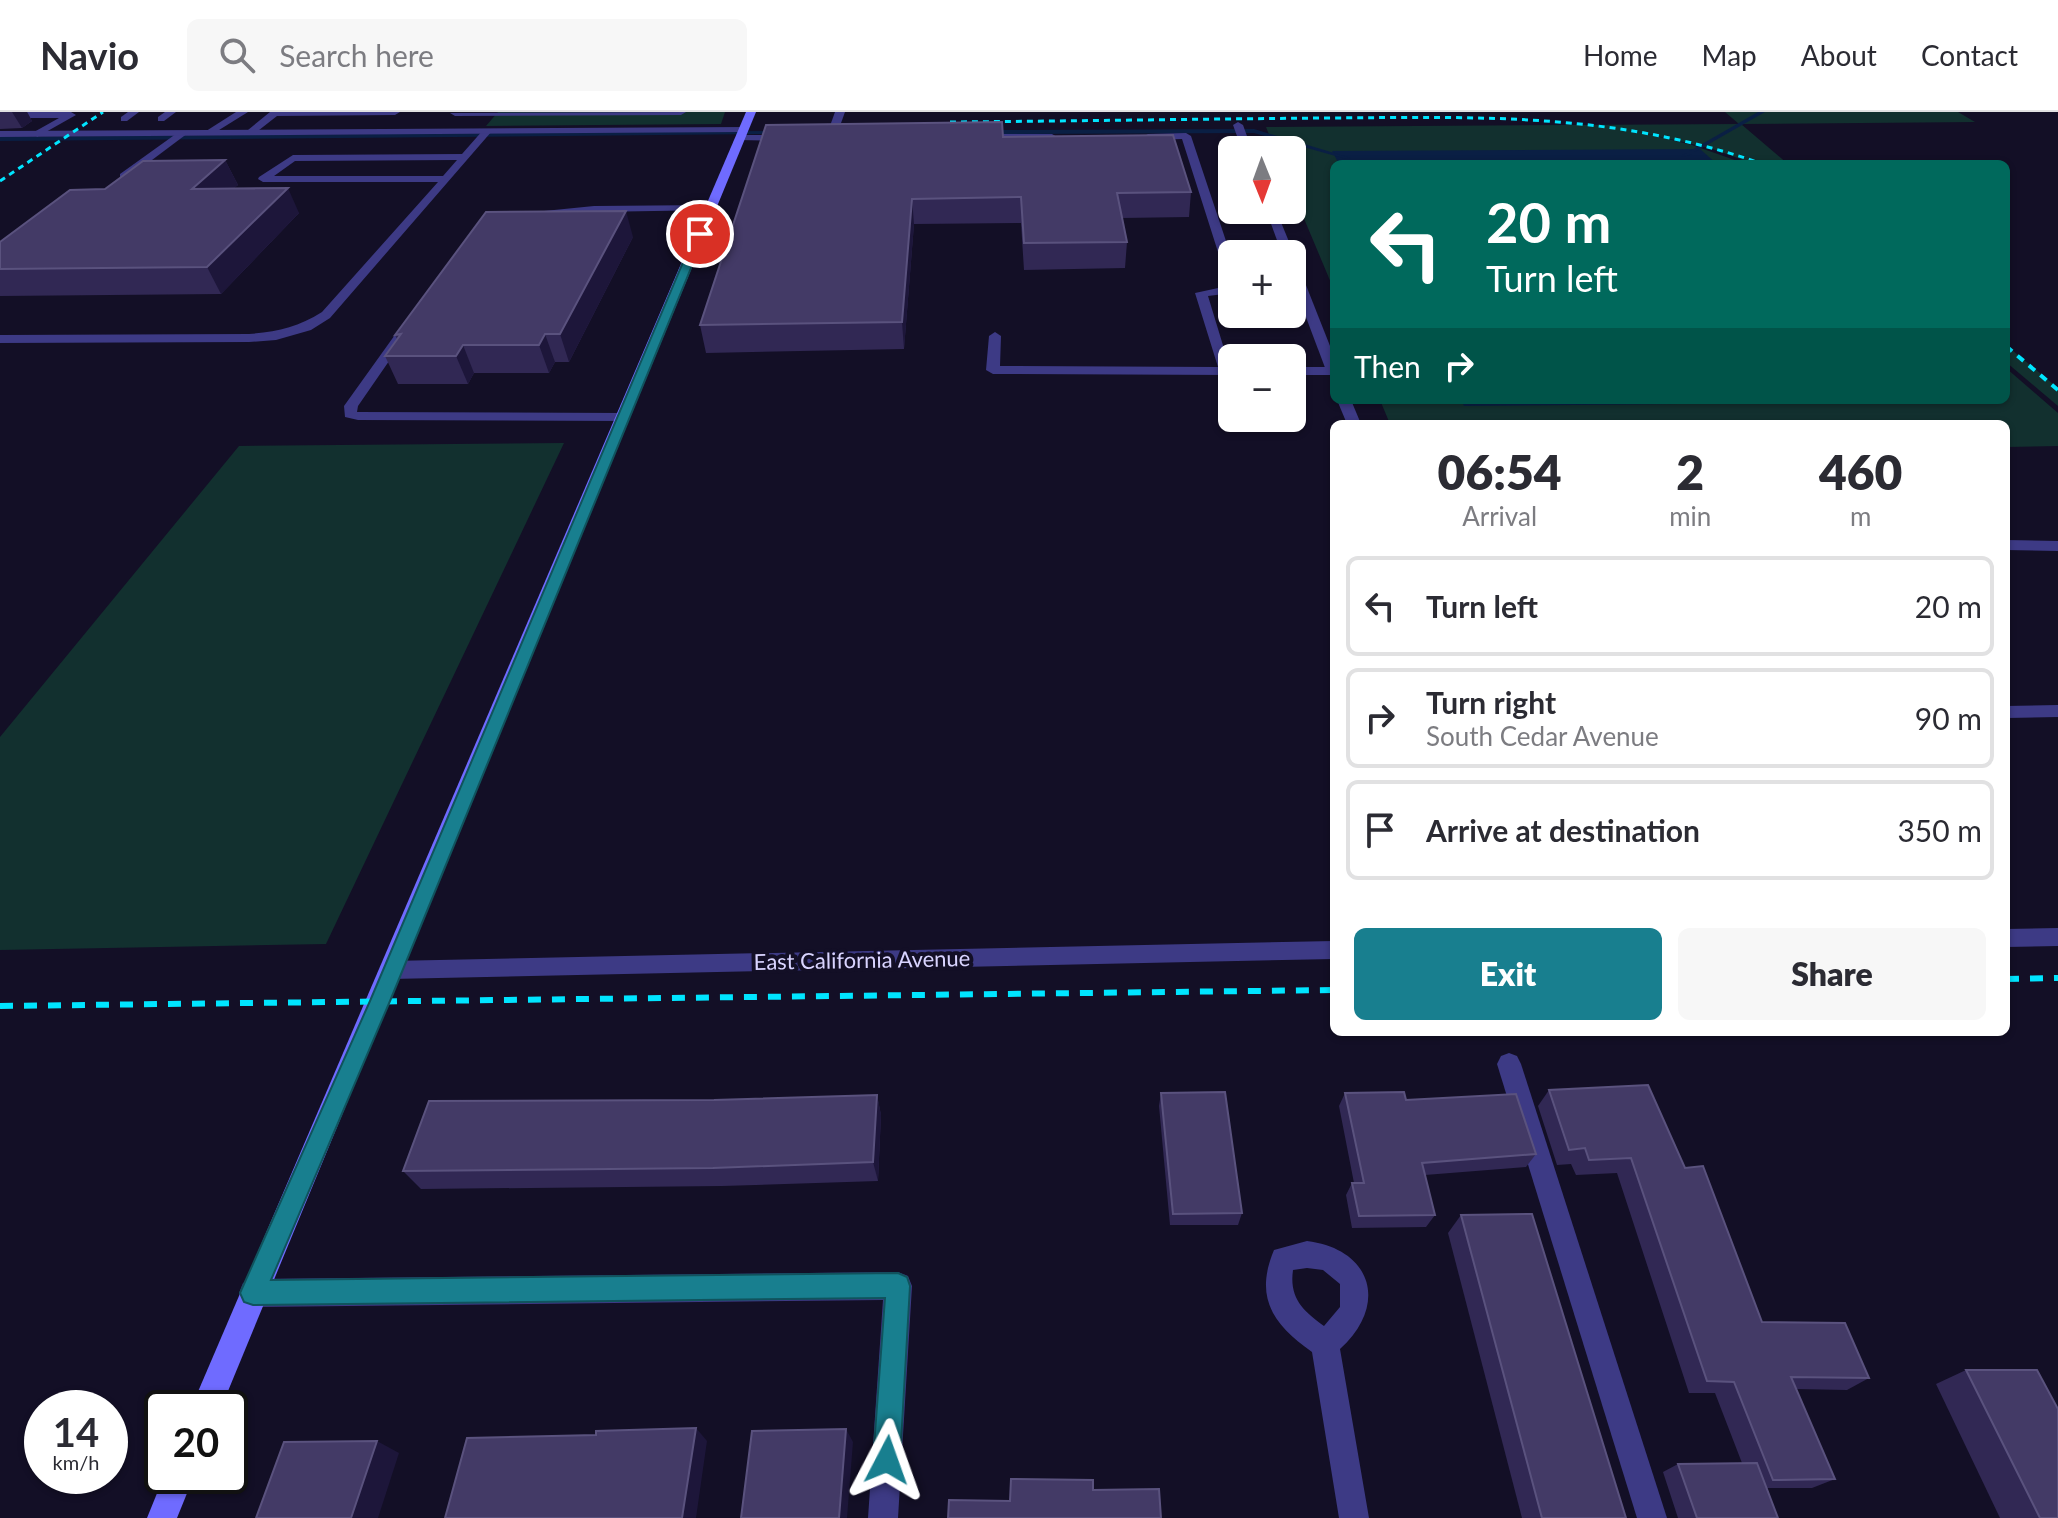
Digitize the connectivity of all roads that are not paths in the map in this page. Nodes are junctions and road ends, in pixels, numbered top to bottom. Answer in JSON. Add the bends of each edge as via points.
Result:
{"nodes":[{"id":1,"x":134,"y":112,"type":"edge"},
{"id":2,"x":171,"y":112,"type":"edge"},
{"id":3,"x":243,"y":112,"type":"edge"},
{"id":4,"x":276,"y":112,"type":"edge"},
{"id":5,"x":395,"y":112,"type":"edge"},
{"id":6,"x":681,"y":112,"type":"edge"},
{"id":7,"x":840,"y":112,"type":"edge"},
{"id":8,"x":456,"y":113,"type":"edge"},
{"id":9,"x":0,"y":115,"type":"edge"},
{"id":10,"x":224,"y":117,"type":"edge"},
{"id":11,"x":124,"y":119,"type":"dead end"},
{"id":12,"x":161,"y":119,"type":"dead end"},
{"id":13,"x":1238,"y":125,"type":"dead end"},
{"id":14,"x":745,"y":126,"type":"edge"},
{"id":15,"x":440,"y":131,"type":"junction"},
{"id":16,"x":487,"y":131,"type":"junction"},
{"id":17,"x":251,"y":132,"type":"junction"},
{"id":18,"x":183,"y":133,"type":"junction"},
{"id":19,"x":208,"y":133,"type":"junction"},
{"id":20,"x":0,"y":134,"type":"edge"},
{"id":21,"x":37,"y":134,"type":"junction"},
{"id":22,"x":1242,"y":136,"type":"edge"},
{"id":23,"x":831,"y":137,"type":"junction"},
{"id":24,"x":846,"y":137,"type":"edge"},
{"id":25,"x":970,"y":137,"type":"edge"},
{"id":26,"x":1062,"y":137,"type":"edge"},
{"id":27,"x":1140,"y":137,"type":"edge"},
{"id":28,"x":801,"y":138,"type":"edge"},
{"id":29,"x":816,"y":138,"type":"edge"},
{"id":30,"x":465,"y":157,"type":"junction"},
{"id":31,"x":446,"y":179,"type":"junction"},
{"id":32,"x":111,"y":186,"type":"edge"},
{"id":33,"x":711,"y":208,"type":"junction"},
{"id":34,"x":535,"y":215,"type":"edge"},
{"id":35,"x":1220,"y":240,"type":"edge"},
{"id":36,"x":1218,"y":291,"type":"edge"},
{"id":37,"x":1306,"y":301,"type":"edge"},
{"id":38,"x":412,"y":319,"type":"edge"},
{"id":39,"x":995,"y":336,"type":"dead end"},
{"id":40,"x":0,"y":339,"type":"edge"},
{"id":41,"x":1219,"y":344,"type":"edge"},
{"id":42,"x":1330,"y":362,"type":"edge"},
{"id":43,"x":1218,"y":371,"type":"edge"},
{"id":44,"x":1306,"y":371,"type":"edge"},
{"id":45,"x":1330,"y":372,"type":"edge"},
{"id":46,"x":623,"y":417,"type":"junction"},
{"id":47,"x":2010,"y":545,"type":"edge"},
{"id":48,"x":2058,"y":546,"type":"edge"},
{"id":49,"x":2058,"y":711,"type":"edge"},
{"id":50,"x":2010,"y":712,"type":"edge"},
{"id":51,"x":2058,"y":937,"type":"edge"},
{"id":52,"x":2010,"y":938,"type":"edge"},
{"id":53,"x":1330,"y":950,"type":"edge"},
{"id":54,"x":391,"y":970,"type":"junction"},
{"id":55,"x":1509,"y":1064,"type":"dead end"},
{"id":56,"x":253,"y":1293,"type":"junction"},
{"id":57,"x":1325,"y":1344,"type":"dead end"},
{"id":58,"x":213,"y":1390,"type":"edge"},
{"id":59,"x":172,"y":1494,"type":"edge"},
{"id":60,"x":162,"y":1518,"type":"edge"},
{"id":61,"x":883,"y":1518,"type":"edge"},
{"id":62,"x":1354,"y":1518,"type":"edge"},
{"id":63,"x":1652,"y":1518,"type":"edge"}],
"edges":[{"from":1,"to":11,"type":"street"},
{"from":2,"to":12,"type":"street"},
{"from":3,"to":10,"type":"street","via":[[233,120]]},
{"from":4,"to":5,"type":"street"},
{"from":4,"to":17,"type":"street"},
{"from":6,"to":8,"type":"street"},
{"from":7,"to":23,"type":"street"},
{"from":8,"to":15,"type":"street"},
{"from":9,"to":21,"type":"street","via":[[71,115]]},
{"from":10,"to":19,"type":"street"},
{"from":13,"to":22,"type":"street"},
{"from":14,"to":16,"type":"street"},
{"from":14,"to":28,"type":"street"},
{"from":14,"to":33,"type":"main road"},
{"from":15,"to":16,"type":"street"},
{"from":15,"to":17,"type":"street"},
{"from":16,"to":30,"type":"street"},
{"from":17,"to":19,"type":"street"},
{"from":18,"to":19,"type":"street"},
{"from":18,"to":21,"type":"street"},
{"from":18,"to":32,"type":"street"},
{"from":20,"to":21,"type":"street"},
{"from":23,"to":24,"type":"street"},
{"from":23,"to":29,"type":"street"},
{"from":25,"to":26,"type":"street"},
{"from":27,"to":35,"type":"street","via":[[1186,136]]},
{"from":30,"to":31,"type":"street"},
{"from":30,"to":31,"type":"street","via":[[293,158],[263,179]]},
{"from":31,"to":40,"type":"street","via":[[335,305],[307,327],[249,338]]},
{"from":33,"to":34,"type":"street"},
{"from":33,"to":46,"type":"main road"},
{"from":36,"to":41,"type":"street","via":[[1201,293]]},
{"from":37,"to":42,"type":"street"},
{"from":38,"to":46,"type":"street","via":[[350,414]]},
{"from":39,"to":43,"type":"street","via":[[993,370]]},
{"from":44,"to":45,"type":"street"},
{"from":46,"to":54,"type":"main road"},
{"from":47,"to":48,"type":"street"},
{"from":49,"to":50,"type":"street"},
{"from":51,"to":52,"type":"street"},
{"from":53,"to":54,"type":"street","name":"East California Avenue"},
{"from":54,"to":56,"type":"main road"},
{"from":55,"to":63,"type":"street"},
{"from":56,"to":58,"type":"main road"},
{"from":56,"to":61,"type":"street","via":[[898,1286]]},
{"from":57,"to":62,"type":"street"},
{"from":59,"to":60,"type":"main road"}]}
